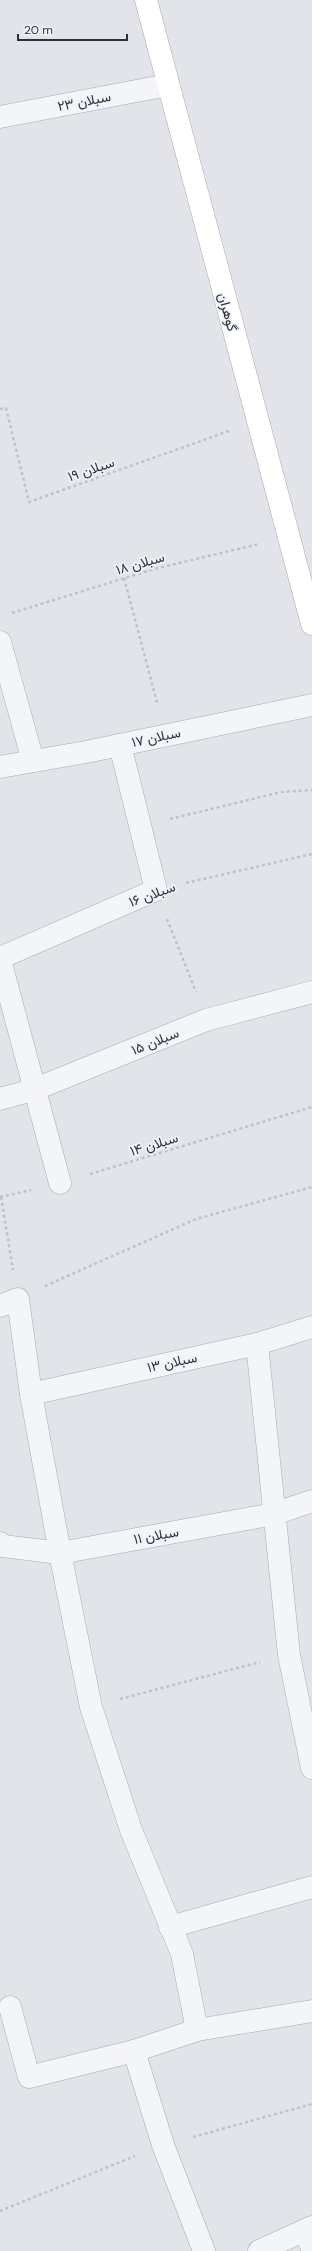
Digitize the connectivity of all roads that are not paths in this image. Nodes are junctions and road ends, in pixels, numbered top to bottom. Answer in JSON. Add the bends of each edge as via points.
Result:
{"nodes":[{"id":1,"x":146,"y":0,"type":"edge"},
{"id":2,"x":168,"y":85,"type":"junction"},
{"id":3,"x":0,"y":117,"type":"edge"},
{"id":4,"x":312,"y":624,"type":"edge"},
{"id":5,"x":0,"y":642,"type":"edge"},
{"id":6,"x":312,"y":706,"type":"edge"},
{"id":7,"x":120,"y":745,"type":"junction"},
{"id":8,"x":33,"y":761,"type":"junction"},
{"id":9,"x":0,"y":767,"type":"edge"},
{"id":10,"x":0,"y":959,"type":"edge"},
{"id":11,"x":312,"y":992,"type":"edge"},
{"id":12,"x":34,"y":1090,"type":"junction"},
{"id":13,"x":0,"y":1098,"type":"edge"},
{"id":14,"x":60,"y":1184,"type":"road end"},
{"id":15,"x":9,"y":1302,"type":"edge"},
{"id":16,"x":312,"y":1327,"type":"edge"},
{"id":17,"x":257,"y":1344,"type":"junction"},
{"id":18,"x":31,"y":1394,"type":"junction"},
{"id":19,"x":312,"y":1501,"type":"edge"},
{"id":20,"x":274,"y":1514,"type":"junction"},
{"id":21,"x":0,"y":1543,"type":"edge"},
{"id":22,"x":60,"y":1553,"type":"junction"},
{"id":23,"x":312,"y":1768,"type":"edge"},
{"id":24,"x":312,"y":1887,"type":"edge"},
{"id":25,"x":170,"y":1927,"type":"junction"},
{"id":26,"x":10,"y":2007,"type":"dead end"},
{"id":27,"x":312,"y":2011,"type":"edge"},
{"id":28,"x":197,"y":2030,"type":"junction"},
{"id":29,"x":134,"y":2051,"type":"junction"},
{"id":30,"x":310,"y":2235,"type":"edge"},
{"id":31,"x":204,"y":2251,"type":"edge"},
{"id":32,"x":259,"y":2251,"type":"edge"}],
"edges":[{"from":1,"to":2,"type":"street","name":"گوهران"},
{"from":2,"to":3,"type":"street","name":"سبلان ۲۳"},
{"from":2,"to":4,"type":"street","name":"گوهران"},
{"from":5,"to":8,"type":"street"},
{"from":6,"to":7,"type":"street","name":"سبلان ۱۷"},
{"from":7,"to":8,"type":"street","name":"سبلان ۱۷"},
{"from":7,"to":10,"type":"street","name":"سبلان ۱۶","via":[[156,890]]},
{"from":8,"to":9,"type":"street","name":"سبلان ۱۷"},
{"from":10,"to":12,"type":"street"},
{"from":11,"to":12,"type":"street","name":"سبلان ۱۵","via":[[206,1020]]},
{"from":12,"to":13,"type":"street","name":"سبلان ۱۵"},
{"from":12,"to":14,"type":"street"},
{"from":15,"to":18,"type":"street"},
{"from":16,"to":17,"type":"street","name":"سبلان ۱۳"},
{"from":17,"to":18,"type":"street","name":"سبلان ۱۳"},
{"from":17,"to":20,"type":"street"},
{"from":18,"to":22,"type":"street"},
{"from":19,"to":20,"type":"street","name":"سبلان ۱۱"},
{"from":20,"to":22,"type":"street","name":"سبلان ۱۱"},
{"from":20,"to":23,"type":"street","via":[[289,1655]]},
{"from":21,"to":22,"type":"street","name":"سبلان ۱۱","via":[[3,1546]]},
{"from":22,"to":25,"type":"street","via":[[91,1707],[131,1830]]},
{"from":24,"to":25,"type":"street"},
{"from":25,"to":28,"type":"street","via":[[182,1954]]},
{"from":26,"to":29,"type":"street","via":[[30,2077]]},
{"from":27,"to":28,"type":"street"},
{"from":28,"to":29,"type":"street"},
{"from":29,"to":31,"type":"street","via":[[163,2145]]},
{"from":30,"to":32,"type":"street"}]}
